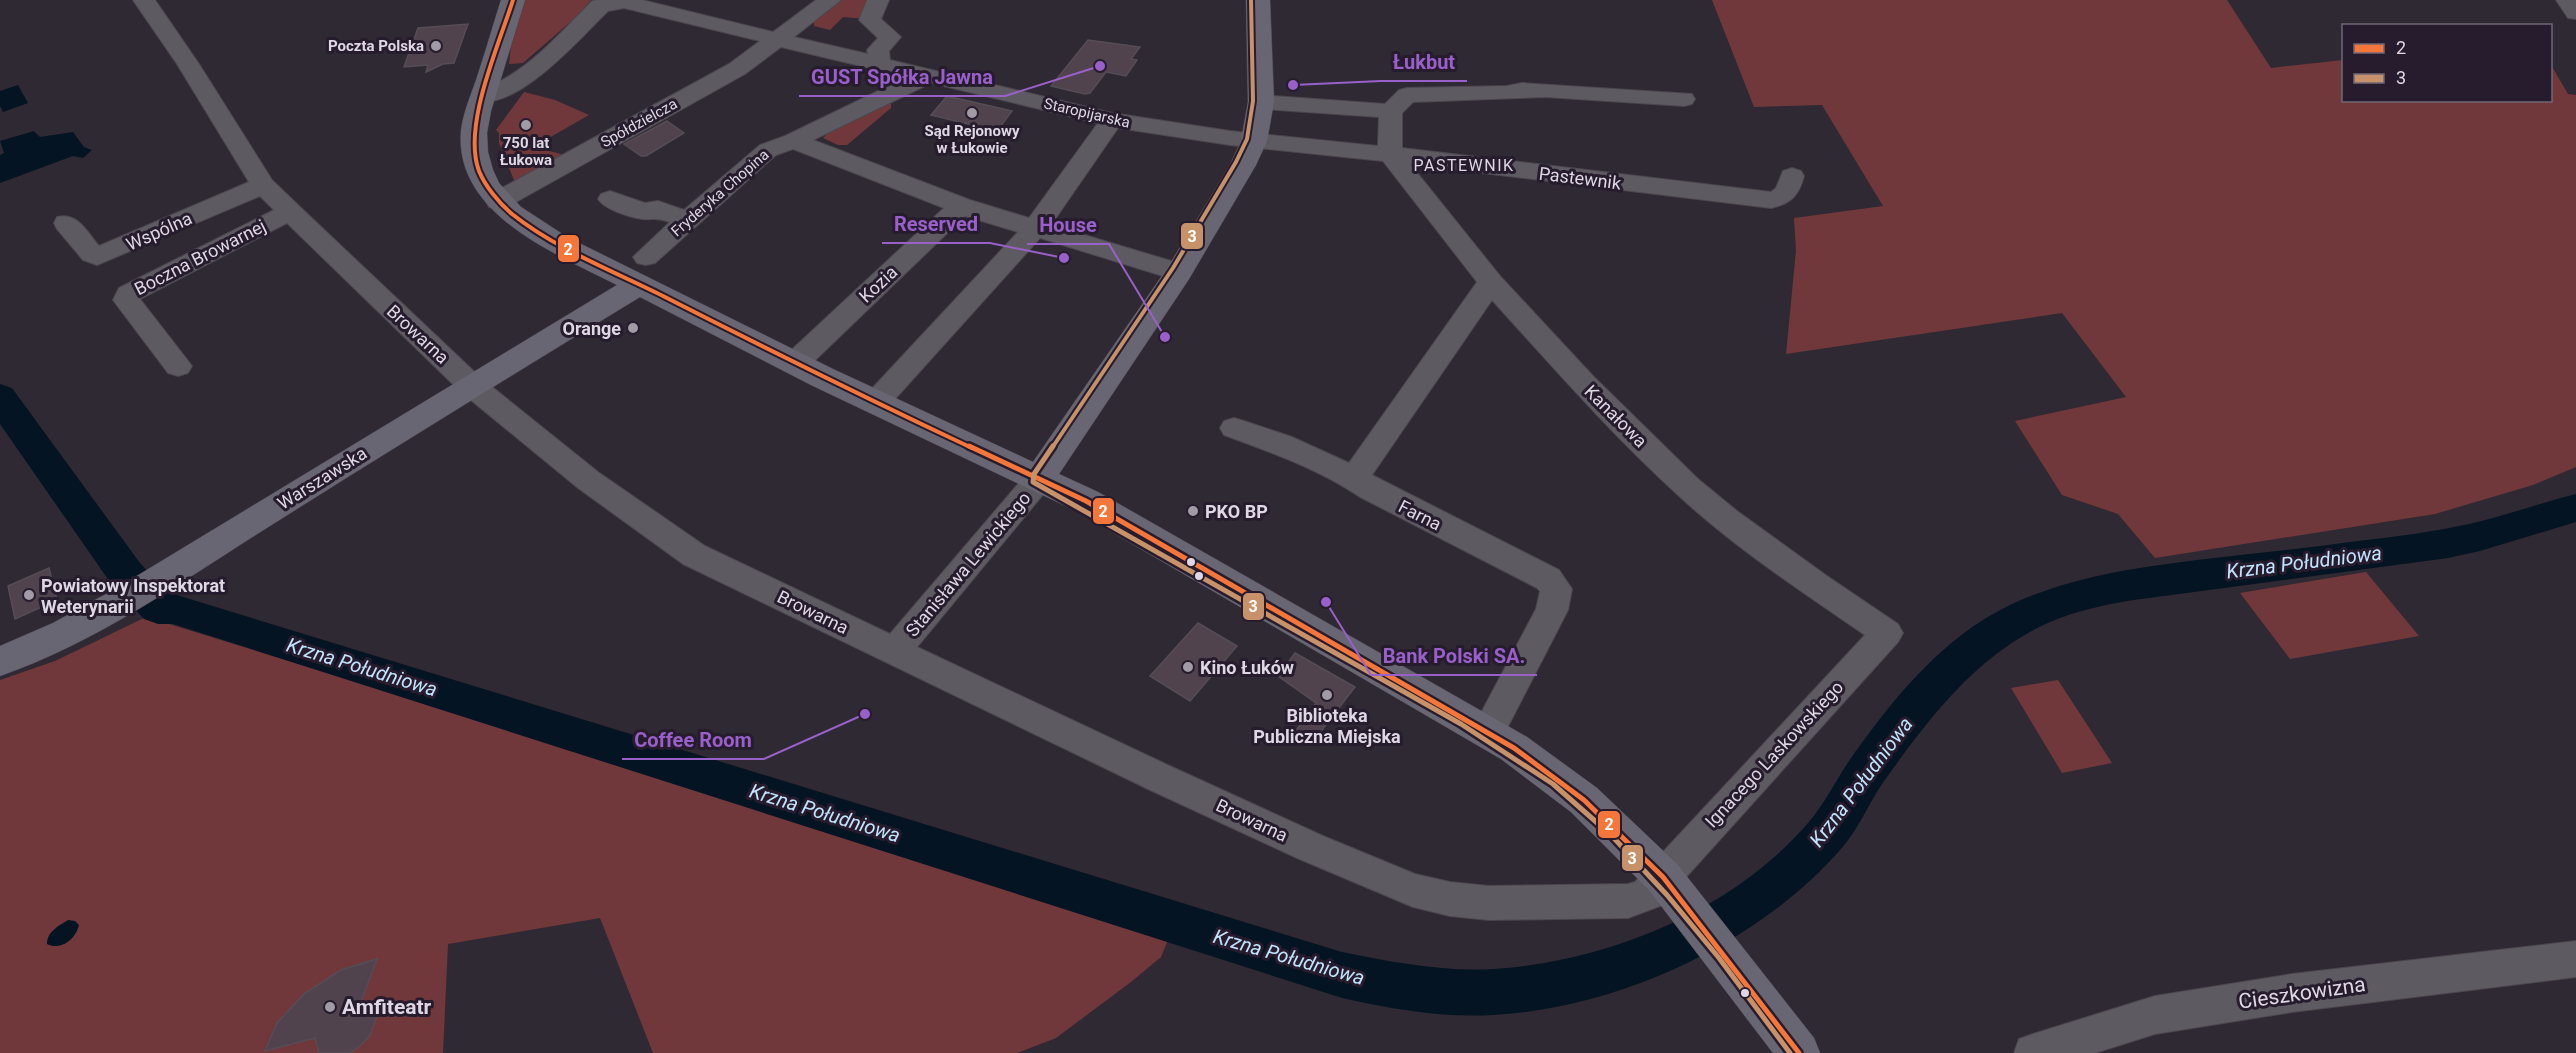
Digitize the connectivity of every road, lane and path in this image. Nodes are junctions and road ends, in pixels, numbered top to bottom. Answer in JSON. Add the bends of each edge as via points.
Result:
{"nodes":[{"id":1,"x":144,"y":0,"type":"edge"},
{"id":2,"x":513,"y":0,"type":"edge"},
{"id":3,"x":830,"y":0,"type":"edge"},
{"id":4,"x":878,"y":0,"type":"edge"},
{"id":5,"x":1258,"y":0,"type":"edge"},
{"id":6,"x":2567,"y":0,"type":"edge"},
{"id":7,"x":661,"y":5,"type":"edge"},
{"id":8,"x":2576,"y":13,"type":"edge"},
{"id":9,"x":777,"y":40,"type":"junction"},
{"id":10,"x":880,"y":64,"type":"junction"},
{"id":11,"x":929,"y":75,"type":"junction"},
{"id":12,"x":483,"y":96,"type":"junction"},
{"id":13,"x":1684,"y":99,"type":"dead end"},
{"id":14,"x":1261,"y":102,"type":"junction"},
{"id":15,"x":1391,"y":111,"type":"junction"},
{"id":16,"x":1112,"y":120,"type":"junction"},
{"id":17,"x":794,"y":141,"type":"junction"},
{"id":18,"x":1254,"y":141,"type":"junction"},
{"id":19,"x":1390,"y":154,"type":"junction"},
{"id":20,"x":1792,"y":176,"type":"dead end"},
{"id":21,"x":263,"y":185,"type":"junction"},
{"id":22,"x":610,"y":199,"type":"dead end"},
{"id":23,"x":498,"y":201,"type":"junction"},
{"id":24,"x":961,"y":206,"type":"junction"},
{"id":25,"x":290,"y":212,"type":"junction"},
{"id":26,"x":687,"y":220,"type":"junction"},
{"id":27,"x":66,"y":223,"type":"dead end"},
{"id":28,"x":1034,"y":230,"type":"junction"},
{"id":29,"x":642,"y":271,"type":"junction"},
{"id":30,"x":1179,"y":272,"type":"junction"},
{"id":31,"x":1491,"y":282,"type":"junction"},
{"id":32,"x":795,"y":363,"type":"junction"},
{"id":33,"x":178,"y":366,"type":"dead end"},
{"id":34,"x":471,"y":385,"type":"junction"},
{"id":35,"x":876,"y":402,"type":"junction"},
{"id":36,"x":1234,"y":428,"type":"dead end"},
{"id":37,"x":1354,"y":478,"type":"junction"},
{"id":38,"x":1047,"y":481,"type":"junction"},
{"id":39,"x":1887,"y":633,"type":"joint"},
{"id":40,"x":904,"y":656,"type":"junction"},
{"id":41,"x":0,"y":661,"type":"edge"},
{"id":42,"x":1488,"y":732,"type":"junction"},
{"id":43,"x":1674,"y":891,"type":"junction"},
{"id":44,"x":2576,"y":959,"type":"edge"},
{"id":45,"x":1799,"y":1053,"type":"edge"},
{"id":46,"x":2033,"y":1053,"type":"edge"}],
"edges":[{"from":1,"to":21,"type":"street","name":"Browarna"},
{"from":2,"to":12,"type":"main road"},
{"from":3,"to":9,"type":"street","name":"Spółdzielcza"},
{"from":4,"to":10,"type":"street","via":[[870,20],[890,37],[878,50]]},
{"from":5,"to":14,"type":"main road"},
{"from":6,"to":8,"type":"street"},
{"from":7,"to":9,"type":"street","name":"Staropijarska"},
{"from":7,"to":12,"type":"street","name":"Staropijarska","via":[[624,2],[600,6],[514,84]]},
{"from":9,"to":10,"type":"street","name":"Staropijarska"},
{"from":9,"to":23,"type":"street","name":"Spółdzielcza","via":[[737,69]]},
{"from":10,"to":11,"type":"street","name":"Staropijarska"},
{"from":11,"to":16,"type":"street","name":"Staropijarska"},
{"from":11,"to":17,"type":"street","name":"Fryderyka Chopina"},
{"from":12,"to":23,"type":"main road","via":[[474,131],[475,153]]},
{"from":13,"to":15,"type":"street","via":[[1522,90],[1407,95]]},
{"from":14,"to":15,"type":"street"},
{"from":14,"to":18,"type":"main road"},
{"from":15,"to":19,"type":"street"},
{"from":16,"to":18,"type":"street","name":"Staropijarska"},
{"from":16,"to":28,"type":"street"},
{"from":17,"to":24,"type":"street"},
{"from":17,"to":26,"type":"street","name":"Fryderyka Chopina","via":[[761,155]]},
{"from":18,"to":19,"type":"street","name":"Pastewnik"},
{"from":18,"to":30,"type":"main road","via":[[1236,179]]},
{"from":19,"to":20,"type":"street","name":"Pastewnik","via":[[1771,200],[1779,199],[1789,190]]},
{"from":19,"to":31,"type":"street","name":"Kanałowa"},
{"from":21,"to":25,"type":"street","name":"Browarna"},
{"from":21,"to":27,"type":"street","name":"Wspólna","via":[[97,257]]},
{"from":22,"to":26,"type":"street"},
{"from":23,"to":29,"type":"main road","via":[[535,231]]},
{"from":24,"to":28,"type":"street"},
{"from":24,"to":32,"type":"street","name":"Kozia"},
{"from":25,"to":33,"type":"street","name":"Boczna Browarnej","via":[[128,294],[126,300]]},
{"from":25,"to":34,"type":"street","name":"Browarna"},
{"from":26,"to":29,"type":"street","name":"Fryderyka Chopina"},
{"from":28,"to":30,"type":"street"},
{"from":28,"to":35,"type":"street"},
{"from":29,"to":32,"type":"main road"},
{"from":29,"to":34,"type":"main road","name":"Warszawska"},
{"from":30,"to":38,"type":"main road"},
{"from":31,"to":37,"type":"street"},
{"from":31,"to":39,"type":"street","name":"Kanałowa","via":[[1583,383],[1688,487]]},
{"from":32,"to":35,"type":"main road"},
{"from":34,"to":40,"type":"street","name":"Browarna","via":[[588,480],[694,555]]},
{"from":34,"to":41,"type":"main road","name":"Warszawska","via":[[117,604]]},
{"from":35,"to":38,"type":"main road"},
{"from":36,"to":37,"type":"street","name":"Farna"},
{"from":37,"to":42,"type":"street","name":"Farna","via":[[1548,579],[1556,590],[1552,610]]},
{"from":38,"to":40,"type":"street","name":"Stanisława Lewickiego"},
{"from":38,"to":42,"type":"main road"},
{"from":39,"to":43,"type":"street","name":"Ignacego Laskowskiego"},
{"from":40,"to":43,"type":"street","name":"Browarna","via":[[1310,847],[1413,890],[1489,903],[1628,901]]},
{"from":42,"to":43,"type":"main road","via":[[1577,794],[1630,842]]},
{"from":43,"to":45,"type":"main road"},
{"from":44,"to":46,"type":"street","name":"Cieszkowizna","via":[[2303,992],[2155,1015]]}]}
